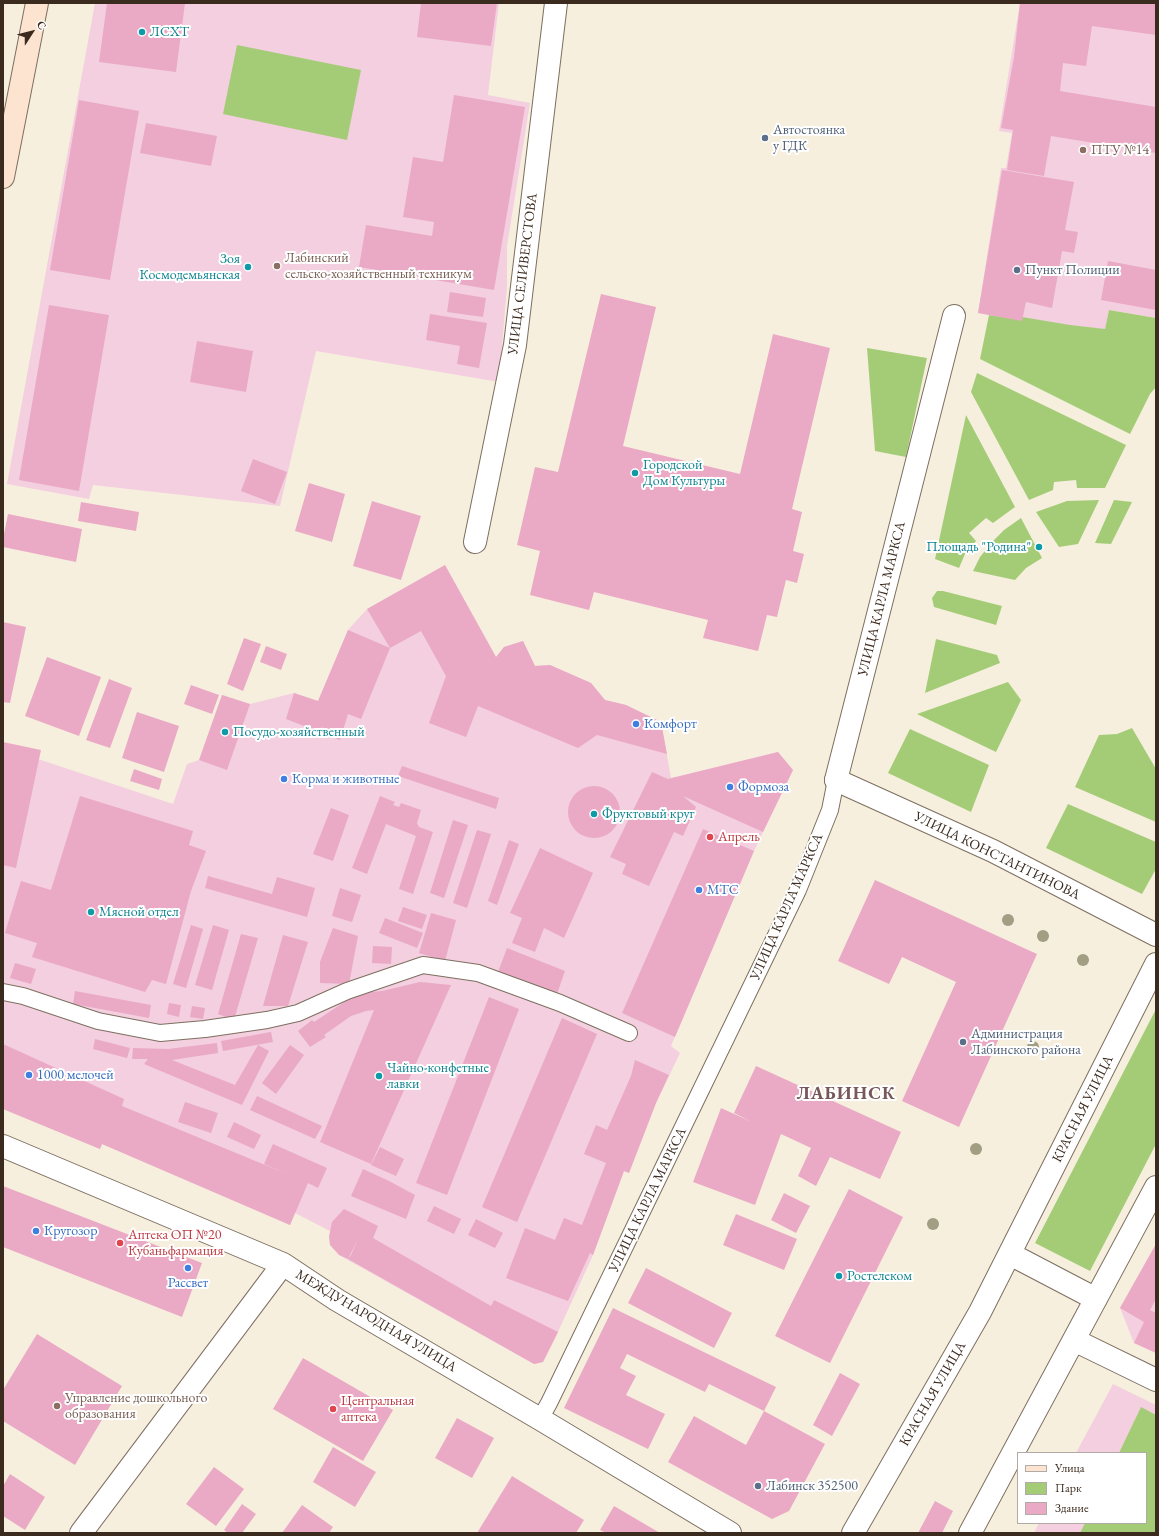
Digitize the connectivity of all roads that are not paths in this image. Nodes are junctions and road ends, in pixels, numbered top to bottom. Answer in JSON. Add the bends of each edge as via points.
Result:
{"nodes":[{"id":1,"x":37,"y":3,"type":"edge"},
{"id":2,"x":556,"y":3,"type":"edge"},
{"id":3,"x":3,"y":177,"type":"edge"},
{"id":4,"x":954,"y":316,"type":"dead end"},
{"id":5,"x":475,"y":542,"type":"dead end"},
{"id":6,"x":836,"y":780,"type":"junction"},
{"id":7,"x":1156,"y":935,"type":"edge"},
{"id":8,"x":1156,"y":964,"type":"edge"},
{"id":9,"x":3,"y":992,"type":"edge"},
{"id":10,"x":629,"y":1033,"type":"dead end"},
{"id":11,"x":3,"y":1146,"type":"edge"},
{"id":12,"x":1156,"y":1187,"type":"edge"},
{"id":13,"x":1010,"y":1254,"type":"junction"},
{"id":14,"x":283,"y":1264,"type":"junction"},
{"id":15,"x":1096,"y":1299,"type":"junction"},
{"id":16,"x":1074,"y":1340,"type":"junction"},
{"id":17,"x":1156,"y":1380,"type":"edge"},
{"id":18,"x":540,"y":1419,"type":"junction"},
{"id":19,"x":81,"y":1533,"type":"edge"},
{"id":20,"x":730,"y":1533,"type":"edge"},
{"id":21,"x":853,"y":1533,"type":"edge"},
{"id":22,"x":970,"y":1533,"type":"edge"}],
"edges":[{"from":1,"to":3,"type":"main road"},
{"from":2,"to":5,"type":"street","name":"УЛИЦА СЕЛИВЕРСТОВА","via":[[515,345]]},
{"from":4,"to":6,"type":"street","name":"УЛИЦА КАРЛА МАРКСА"},
{"from":6,"to":7,"type":"street","name":"УЛИЦА КОНСТАНТИНОВА","via":[[993,851]]},
{"from":6,"to":18,"type":"lane","name":"УЛИЦА КАРЛА МАРКСА","via":[[830,810],[798,890]]},
{"from":8,"to":13,"type":"street","name":"КРАСНАЯ УЛИЦА"},
{"from":9,"to":10,"type":"lane","via":[[23,996],[98,1021],[160,1033],[205,1029],[298,1013],[347,991],[423,965],[478,972]]},
{"from":11,"to":14,"type":"street","name":"МЕЖДУНАРОДНАЯ УЛИЦА"},
{"from":12,"to":15,"type":"street"},
{"from":13,"to":15,"type":"street"},
{"from":13,"to":21,"type":"street","name":"КРАСНАЯ УЛИЦА","via":[[980,1312]]},
{"from":14,"to":18,"type":"street","name":"МЕЖДУНАРОДНАЯ УЛИЦА","via":[[337,1300]]},
{"from":14,"to":19,"type":"street"},
{"from":15,"to":16,"type":"street"},
{"from":16,"to":17,"type":"street"},
{"from":16,"to":22,"type":"street"},
{"from":18,"to":20,"type":"street","name":"МЕЖДУНАРОДНАЯ УЛИЦА"}]}
